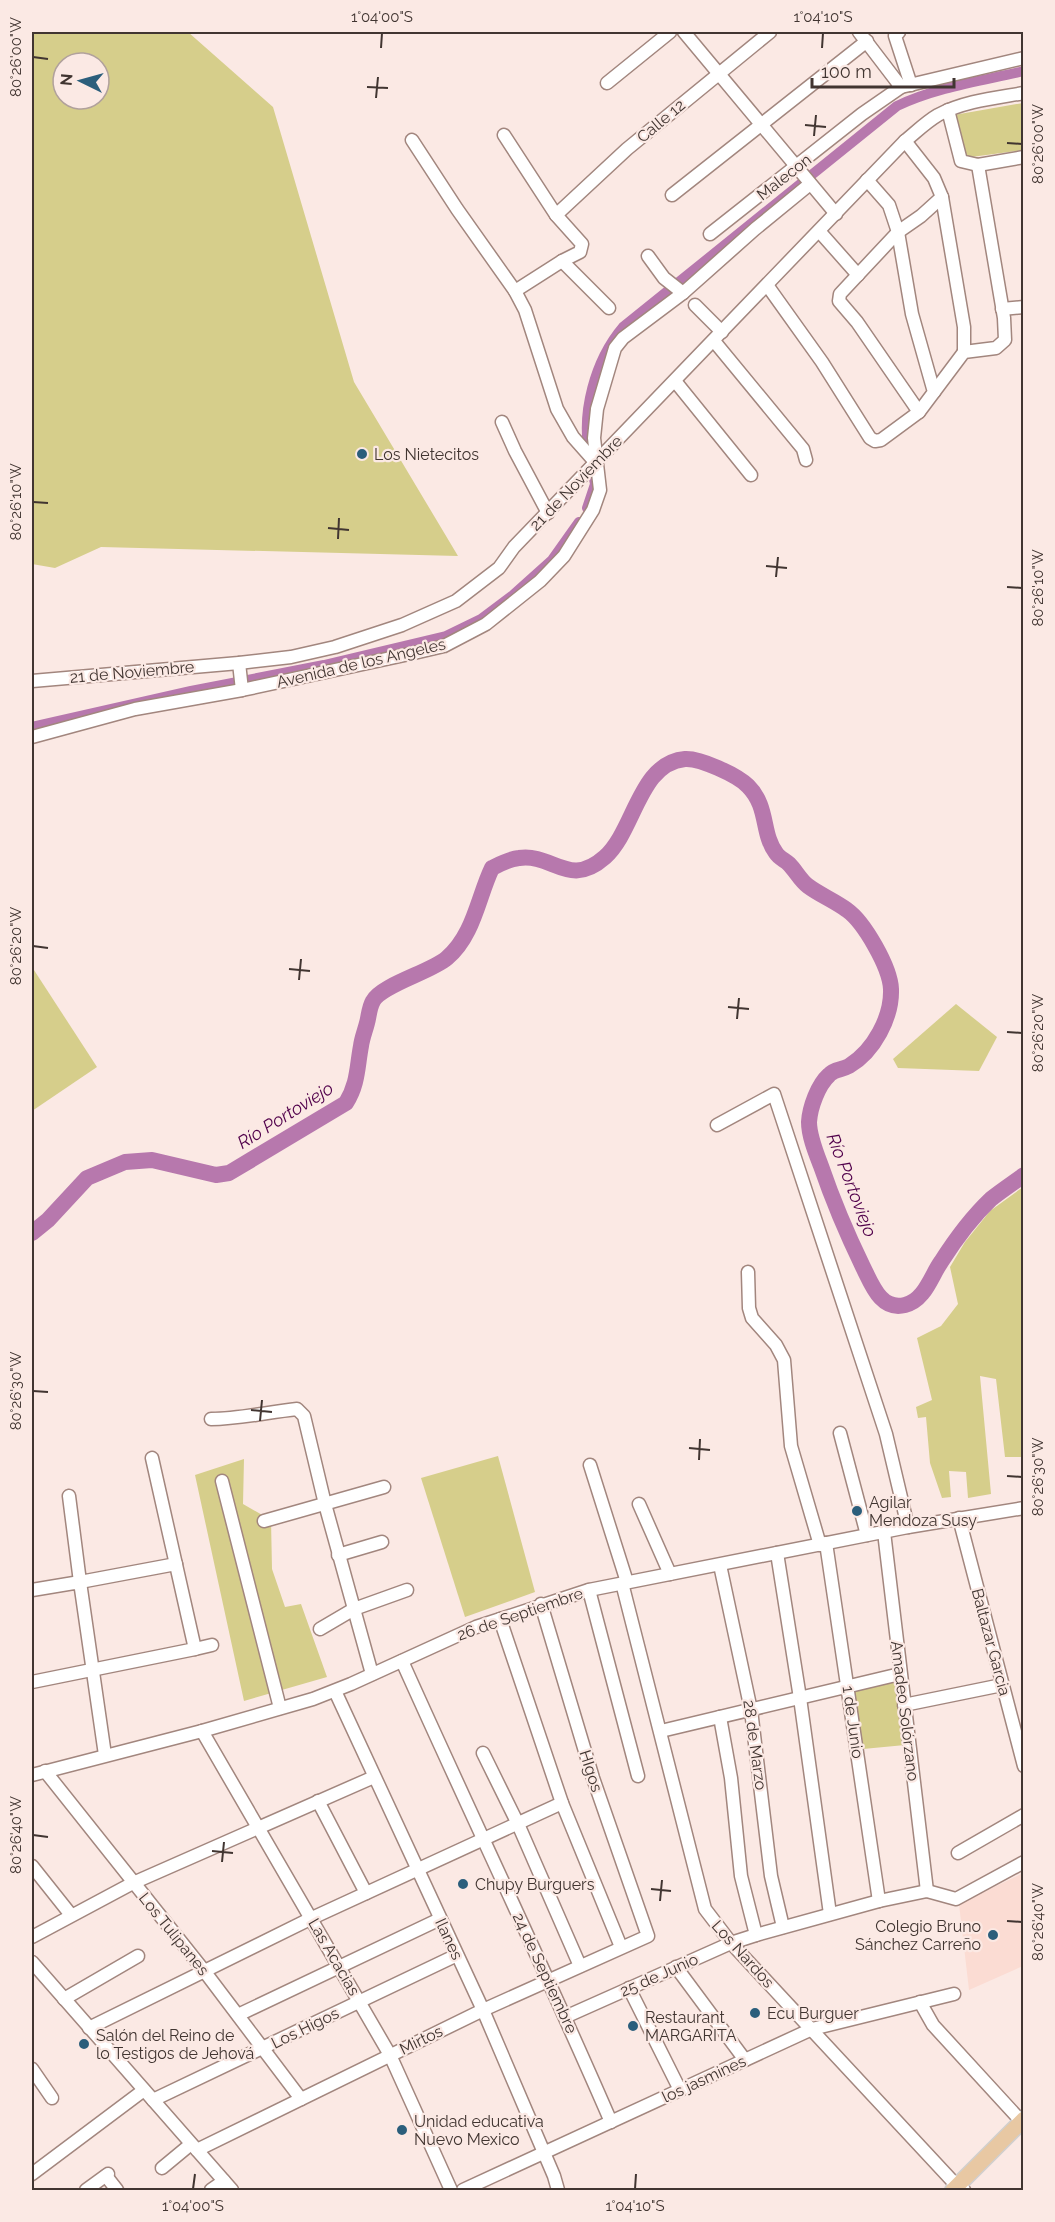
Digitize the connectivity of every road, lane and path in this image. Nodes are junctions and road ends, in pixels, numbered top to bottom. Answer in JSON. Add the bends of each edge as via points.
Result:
{"nodes":[{"id":1,"x":670,"y":32,"type":"edge"},
{"id":2,"x":684,"y":32,"type":"edge"},
{"id":3,"x":770,"y":32,"type":"edge"},
{"id":4,"x":899,"y":32,"type":"edge"},
{"id":5,"x":863,"y":37,"type":"edge"},
{"id":6,"x":1023,"y":58,"type":"edge"},
{"id":7,"x":719,"y":72,"type":"junction"},
{"id":8,"x":606,"y":82,"type":"dead end"},
{"id":9,"x":906,"y":86,"type":"junction"},
{"id":10,"x":1023,"y":93,"type":"edge"},
{"id":11,"x":948,"y":110,"type":"junction"},
{"id":12,"x":760,"y":124,"type":"junction"},
{"id":13,"x":504,"y":135,"type":"dead end"},
{"id":14,"x":412,"y":140,"type":"dead end"},
{"id":15,"x":905,"y":141,"type":"junction"},
{"id":16,"x":1023,"y":157,"type":"edge"},
{"id":17,"x":978,"y":165,"type":"junction"},
{"id":18,"x":797,"y":169,"type":"junction"},
{"id":19,"x":867,"y":180,"type":"junction"},
{"id":20,"x":809,"y":182,"type":"junction"},
{"id":21,"x":672,"y":195,"type":"dead end"},
{"id":22,"x":942,"y":196,"type":"junction"},
{"id":23,"x":836,"y":214,"type":"junction"},
{"id":24,"x":556,"y":215,"type":"junction"},
{"id":25,"x":819,"y":231,"type":"junction"},
{"id":26,"x":897,"y":232,"type":"junction"},
{"id":27,"x":710,"y":234,"type":"dead end"},
{"id":28,"x":648,"y":256,"type":"dead end"},
{"id":29,"x":561,"y":261,"type":"junction"},
{"id":30,"x":858,"y":275,"type":"junction"},
{"id":31,"x":767,"y":285,"type":"junction"},
{"id":32,"x":515,"y":291,"type":"junction"},
{"id":33,"x":680,"y":291,"type":"junction"},
{"id":34,"x":695,"y":305,"type":"dead end"},
{"id":35,"x":1023,"y":307,"type":"edge"},
{"id":36,"x":609,"y":308,"type":"dead end"},
{"id":37,"x":1002,"y":309,"type":"junction"},
{"id":38,"x":718,"y":337,"type":"junction"},
{"id":39,"x":964,"y":352,"type":"junction"},
{"id":40,"x":675,"y":381,"type":"junction"},
{"id":41,"x":934,"y":392,"type":"junction"},
{"id":42,"x":919,"y":412,"type":"junction"},
{"id":43,"x":502,"y":422,"type":"dead end"},
{"id":44,"x":806,"y":460,"type":"dead end"},
{"id":45,"x":596,"y":463,"type":"junction"},
{"id":46,"x":751,"y":475,"type":"dead end"},
{"id":47,"x":548,"y":513,"type":"junction"},
{"id":48,"x":241,"y":678,"type":"junction"},
{"id":49,"x":32,"y":681,"type":"edge"},
{"id":50,"x":32,"y":736,"type":"edge"},
{"id":51,"x":717,"y":1125,"type":"dead end"},
{"id":52,"x":748,"y":1272,"type":"dead end"},
{"id":53,"x":211,"y":1419,"type":"dead end"},
{"id":54,"x":840,"y":1433,"type":"dead end"},
{"id":55,"x":152,"y":1458,"type":"dead end"},
{"id":56,"x":590,"y":1466,"type":"dead end"},
{"id":57,"x":222,"y":1481,"type":"dead end"},
{"id":58,"x":384,"y":1487,"type":"dead end"},
{"id":59,"x":69,"y":1496,"type":"dead end"},
{"id":60,"x":325,"y":1504,"type":"junction"},
{"id":61,"x":639,"y":1504,"type":"dead end"},
{"id":62,"x":1023,"y":1508,"type":"edge"},
{"id":63,"x":959,"y":1518,"type":"junction"},
{"id":64,"x":264,"y":1521,"type":"dead end"},
{"id":65,"x":908,"y":1527,"type":"junction"},
{"id":66,"x":884,"y":1532,"type":"junction"},
{"id":67,"x":867,"y":1535,"type":"junction"},
{"id":68,"x":382,"y":1542,"type":"dead end"},
{"id":69,"x":823,"y":1544,"type":"junction"},
{"id":70,"x":777,"y":1553,"type":"junction"},
{"id":71,"x":338,"y":1555,"type":"junction"},
{"id":72,"x":176,"y":1564,"type":"junction"},
{"id":73,"x":720,"y":1565,"type":"junction"},
{"id":74,"x":670,"y":1574,"type":"junction"},
{"id":75,"x":80,"y":1582,"type":"junction"},
{"id":76,"x":624,"y":1582,"type":"junction"},
{"id":77,"x":32,"y":1590,"type":"edge"},
{"id":78,"x":407,"y":1590,"type":"dead end"},
{"id":79,"x":589,"y":1590,"type":"junction"},
{"id":80,"x":541,"y":1604,"type":"junction"},
{"id":81,"x":354,"y":1609,"type":"junction"},
{"id":82,"x":500,"y":1618,"type":"junction"},
{"id":83,"x":320,"y":1629,"type":"dead end"},
{"id":84,"x":212,"y":1645,"type":"dead end"},
{"id":85,"x":195,"y":1648,"type":"junction"},
{"id":86,"x":402,"y":1660,"type":"junction"},
{"id":87,"x":93,"y":1670,"type":"junction"},
{"id":88,"x":372,"y":1674,"type":"junction"},
{"id":89,"x":900,"y":1674,"type":"junction"},
{"id":90,"x":32,"y":1682,"type":"edge"},
{"id":91,"x":1002,"y":1685,"type":"junction"},
{"id":92,"x":848,"y":1686,"type":"junction"},
{"id":93,"x":335,"y":1691,"type":"junction"},
{"id":94,"x":800,"y":1698,"type":"junction"},
{"id":95,"x":904,"y":1704,"type":"junction"},
{"id":96,"x":280,"y":1708,"type":"junction"},
{"id":97,"x":751,"y":1710,"type":"junction"},
{"id":98,"x":720,"y":1717,"type":"junction"},
{"id":99,"x":202,"y":1731,"type":"junction"},
{"id":100,"x":660,"y":1731,"type":"junction"},
{"id":101,"x":483,"y":1753,"type":"dead end"},
{"id":102,"x":1022,"y":1753,"type":"edge"},
{"id":103,"x":105,"y":1755,"type":"junction"},
{"id":104,"x":1023,"y":1766,"type":"edge"},
{"id":105,"x":45,"y":1771,"type":"junction"},
{"id":106,"x":32,"y":1775,"type":"edge"},
{"id":107,"x":638,"y":1776,"type":"dead end"},
{"id":108,"x":374,"y":1777,"type":"junction"},
{"id":109,"x":318,"y":1801,"type":"junction"},
{"id":110,"x":561,"y":1803,"type":"junction"},
{"id":111,"x":1023,"y":1815,"type":"edge"},
{"id":112,"x":518,"y":1824,"type":"junction"},
{"id":113,"x":258,"y":1828,"type":"junction"},
{"id":114,"x":483,"y":1840,"type":"junction"},
{"id":115,"x":958,"y":1853,"type":"dead end"},
{"id":116,"x":1023,"y":1862,"type":"edge"},
{"id":117,"x":32,"y":1866,"type":"edge"},
{"id":118,"x":416,"y":1869,"type":"junction"},
{"id":119,"x":133,"y":1883,"type":"junction"},
{"id":120,"x":927,"y":1891,"type":"junction"},
{"id":121,"x":366,"y":1893,"type":"junction"},
{"id":122,"x":879,"y":1901,"type":"junction"},
{"id":123,"x":830,"y":1914,"type":"junction"},
{"id":124,"x":71,"y":1915,"type":"junction"},
{"id":125,"x":312,"y":1918,"type":"junction"},
{"id":126,"x":440,"y":1919,"type":"junction"},
{"id":127,"x":783,"y":1927,"type":"junction"},
{"id":128,"x":756,"y":1935,"type":"junction"},
{"id":129,"x":648,"y":1936,"type":"joint"},
{"id":130,"x":32,"y":1937,"type":"edge"},
{"id":131,"x":731,"y":1942,"type":"junction"},
{"id":132,"x":621,"y":1947,"type":"junction"},
{"id":133,"x":456,"y":1955,"type":"junction"},
{"id":134,"x":138,"y":1956,"type":"dead end"},
{"id":135,"x":32,"y":1962,"type":"edge"},
{"id":136,"x":339,"y":1965,"type":"junction"},
{"id":137,"x":580,"y":1966,"type":"junction"},
{"id":138,"x":676,"y":1967,"type":"junction"},
{"id":139,"x":205,"y":1972,"type":"junction"},
{"id":140,"x":549,"y":1981,"type":"junction"},
{"id":141,"x":629,"y":1988,"type":"junction"},
{"id":142,"x":954,"y":1994,"type":"dead end"},
{"id":143,"x":64,"y":1999,"type":"junction"},
{"id":144,"x":359,"y":2001,"type":"junction"},
{"id":145,"x":920,"y":2002,"type":"junction"},
{"id":146,"x":483,"y":2010,"type":"junction"},
{"id":147,"x":238,"y":2015,"type":"junction"},
{"id":148,"x":565,"y":2017,"type":"junction"},
{"id":149,"x":89,"y":2028,"type":"junction"},
{"id":150,"x":812,"y":2029,"type":"junction"},
{"id":151,"x":263,"y":2048,"type":"junction"},
{"id":152,"x":390,"y":2055,"type":"junction"},
{"id":153,"x":745,"y":2060,"type":"junction"},
{"id":154,"x":32,"y":2069,"type":"edge"},
{"id":155,"x":680,"y":2090,"type":"junction"},
{"id":156,"x":148,"y":2095,"type":"junction"},
{"id":157,"x":52,"y":2098,"type":"dead end"},
{"id":158,"x":301,"y":2099,"type":"junction"},
{"id":159,"x":1022,"y":2120,"type":"edge"},
{"id":160,"x":611,"y":2122,"type":"junction"},
{"id":161,"x":194,"y":2147,"type":"junction"},
{"id":162,"x":544,"y":2153,"type":"junction"},
{"id":163,"x":162,"y":2168,"type":"dead end"},
{"id":164,"x":32,"y":2174,"type":"edge"},
{"id":165,"x":228,"y":2186,"type":"edge"},
{"id":166,"x":958,"y":2189,"type":"edge"},
{"id":167,"x":86,"y":2190,"type":"edge"},
{"id":168,"x":117,"y":2190,"type":"edge"},
{"id":169,"x":211,"y":2190,"type":"edge"},
{"id":170,"x":451,"y":2190,"type":"edge"},
{"id":171,"x":463,"y":2190,"type":"edge"},
{"id":172,"x":558,"y":2190,"type":"edge"}],
"edges":[{"from":1,"to":8,"type":"street"},
{"from":2,"to":7,"type":"street"},
{"from":3,"to":7,"type":"street","name":"Calle 12"},
{"from":4,"to":9,"type":"street","via":[[895,36]]},
{"from":5,"to":9,"type":"street"},
{"from":5,"to":12,"type":"street"},
{"from":6,"to":9,"type":"street","name":"Malecon"},
{"from":7,"to":12,"type":"street"},
{"from":7,"to":24,"type":"street","name":"Calle 12"},
{"from":9,"to":18,"type":"street","name":"Malecon","via":[[862,114]]},
{"from":10,"to":11,"type":"street","name":"21 de Noviembre"},
{"from":11,"to":15,"type":"street","name":"21 de Noviembre"},
{"from":11,"to":17,"type":"street","via":[[961,161]]},
{"from":12,"to":18,"type":"street"},
{"from":12,"to":21,"type":"street"},
{"from":13,"to":24,"type":"street"},
{"from":14,"to":32,"type":"street"},
{"from":15,"to":19,"type":"street","name":"21 de Noviembre"},
{"from":15,"to":22,"type":"street","via":[[934,178]]},
{"from":16,"to":17,"type":"street"},
{"from":17,"to":37,"type":"street"},
{"from":18,"to":20,"type":"street"},
{"from":18,"to":27,"type":"street","name":"Malecon"},
{"from":19,"to":23,"type":"street","name":"21 de Noviembre"},
{"from":19,"to":26,"type":"street","via":[[889,205]]},
{"from":20,"to":23,"type":"street"},
{"from":20,"to":33,"type":"street","name":"Avenida de los Angeles"},
{"from":22,"to":26,"type":"street"},
{"from":22,"to":39,"type":"street","via":[[964,327]]},
{"from":23,"to":25,"type":"street","name":"21 de Noviembre"},
{"from":24,"to":29,"type":"street","via":[[582,244],[580,252]]},
{"from":25,"to":30,"type":"street"},
{"from":25,"to":31,"type":"street","name":"21 de Noviembre"},
{"from":26,"to":30,"type":"street"},
{"from":26,"to":41,"type":"street","via":[[912,314]]},
{"from":28,"to":33,"type":"street","via":[[664,278]]},
{"from":29,"to":32,"type":"street"},
{"from":29,"to":36,"type":"street"},
{"from":30,"to":42,"type":"street","via":[[840,294],[841,306],[857,322]]},
{"from":31,"to":38,"type":"street","name":"21 de Noviembre"},
{"from":31,"to":42,"type":"street","via":[[870,438],[881,440]]},
{"from":32,"to":45,"type":"street","via":[[525,310],[557,409],[573,437]]},
{"from":33,"to":45,"type":"street","name":"Avenida de los Angeles","via":[[615,348],[597,409]]},
{"from":34,"to":38,"type":"street"},
{"from":35,"to":37,"type":"street"},
{"from":37,"to":39,"type":"street","via":[[1003,344]]},
{"from":38,"to":40,"type":"street","name":"21 de Noviembre"},
{"from":38,"to":44,"type":"street"},
{"from":39,"to":41,"type":"street"},
{"from":40,"to":45,"type":"street","name":"21 de Noviembre"},
{"from":40,"to":46,"type":"street"},
{"from":41,"to":42,"type":"street"},
{"from":43,"to":47,"type":"street"},
{"from":45,"to":47,"type":"street","name":"21 de Noviembre"},
{"from":45,"to":48,"type":"street","name":"Avenida de los Angeles","via":[[600,490],[580,532],[540,581],[486,624],[424,651]]},
{"from":47,"to":48,"type":"street","name":"21 de Noviembre","via":[[500,568],[442,608],[402,625],[291,657]]},
{"from":48,"to":49,"type":"street","name":"21 de Noviembre"},
{"from":48,"to":50,"type":"street","name":"Avenida de los Angeles"},
{"from":51,"to":65,"type":"street","via":[[774,1094],[886,1434]]},
{"from":52,"to":69,"type":"street","name":"1 de Junio","via":[[749,1308],[784,1360],[791,1446]]},
{"from":53,"to":60,"type":"street","via":[[238,1419],[297,1409],[304,1416]]},
{"from":54,"to":67,"type":"street"},
{"from":55,"to":72,"type":"street"},
{"from":56,"to":76,"type":"street","name":"Los Nardos"},
{"from":57,"to":96,"type":"street"},
{"from":58,"to":60,"type":"street"},
{"from":59,"to":75,"type":"street"},
{"from":60,"to":64,"type":"street"},
{"from":60,"to":71,"type":"street"},
{"from":61,"to":74,"type":"street"},
{"from":62,"to":63,"type":"street","name":"26 de Septiembre"},
{"from":63,"to":65,"type":"street","name":"26 de Septiembre"},
{"from":63,"to":91,"type":"street","name":"Baltazar Garcia"},
{"from":65,"to":66,"type":"street","name":"26 de Septiembre"},
{"from":66,"to":67,"type":"street","name":"26 de Septiembre"},
{"from":66,"to":89,"type":"street","name":"Amadeo Solórzano"},
{"from":67,"to":69,"type":"street","name":"26 de Septiembre"},
{"from":68,"to":71,"type":"street"},
{"from":69,"to":70,"type":"street","name":"26 de Septiembre"},
{"from":69,"to":92,"type":"street","name":"1 de Junio"},
{"from":70,"to":73,"type":"street","name":"26 de Septiembre"},
{"from":70,"to":94,"type":"street"},
{"from":71,"to":81,"type":"street"},
{"from":72,"to":75,"type":"street"},
{"from":72,"to":85,"type":"street"},
{"from":73,"to":74,"type":"street","name":"26 de Septiembre"},
{"from":73,"to":97,"type":"street","name":"28 de Marzo"},
{"from":74,"to":76,"type":"street","name":"26 de Septiembre"},
{"from":75,"to":77,"type":"street"},
{"from":75,"to":87,"type":"street"},
{"from":76,"to":79,"type":"street","name":"26 de Septiembre"},
{"from":76,"to":100,"type":"street","name":"Los Nardos"},
{"from":78,"to":81,"type":"street"},
{"from":79,"to":80,"type":"street","name":"26 de Septiembre"},
{"from":79,"to":107,"type":"street"},
{"from":80,"to":82,"type":"street","name":"26 de Septiembre"},
{"from":80,"to":129,"type":"street","name":"HIgos","via":[[593,1778]]},
{"from":81,"to":83,"type":"street"},
{"from":81,"to":88,"type":"street"},
{"from":82,"to":86,"type":"street","name":"26 de Septiembre"},
{"from":82,"to":110,"type":"street"},
{"from":84,"to":85,"type":"street"},
{"from":85,"to":87,"type":"street"},
{"from":86,"to":88,"type":"street","name":"26 de Septiembre"},
{"from":86,"to":114,"type":"street","name":"24 de Septiembre"},
{"from":87,"to":90,"type":"street"},
{"from":87,"to":103,"type":"street"},
{"from":88,"to":93,"type":"street","name":"26 de Septiembre"},
{"from":89,"to":92,"type":"street"},
{"from":89,"to":95,"type":"street","name":"Amadeo Solórzano"},
{"from":91,"to":95,"type":"street"},
{"from":91,"to":102,"type":"street","name":"Baltazar Garcia"},
{"from":92,"to":94,"type":"street"},
{"from":92,"to":122,"type":"street","name":"1 de Junio"},
{"from":93,"to":96,"type":"street","name":"26 de Septiembre"},
{"from":93,"to":108,"type":"street","name":"Ilanes"},
{"from":94,"to":97,"type":"street"},
{"from":94,"to":123,"type":"street"},
{"from":95,"to":120,"type":"street","name":"Amadeo Solórzano"},
{"from":96,"to":99,"type":"street","name":"26 de Septiembre"},
{"from":97,"to":98,"type":"street"},
{"from":97,"to":127,"type":"street","name":"28 de Marzo","via":[[771,1876]]},
{"from":98,"to":100,"type":"street"},
{"from":98,"to":128,"type":"street","via":[[741,1876]]},
{"from":99,"to":103,"type":"street","name":"26 de Septiembre"},
{"from":99,"to":113,"type":"street","name":"Las Acacias"},
{"from":100,"to":131,"type":"street","name":"Los Nardos","via":[[702,1900]]},
{"from":101,"to":112,"type":"street"},
{"from":102,"to":104,"type":"street","name":"Baltazar Garcia"},
{"from":103,"to":105,"type":"street","name":"26 de Septiembre"},
{"from":105,"to":106,"type":"street","name":"26 de Septiembre"},
{"from":105,"to":119,"type":"street","name":"Los Tulipanes"},
{"from":108,"to":109,"type":"street"},
{"from":108,"to":118,"type":"street","name":"Ilanes"},
{"from":109,"to":113,"type":"street"},
{"from":109,"to":121,"type":"street"},
{"from":110,"to":112,"type":"street"},
{"from":110,"to":132,"type":"street"},
{"from":111,"to":115,"type":"street"},
{"from":112,"to":114,"type":"street"},
{"from":112,"to":137,"type":"street"},
{"from":113,"to":119,"type":"street"},
{"from":113,"to":125,"type":"street","name":"Las Acacias"},
{"from":114,"to":118,"type":"street"},
{"from":114,"to":140,"type":"street","name":"24 de Septiembre"},
{"from":116,"to":120,"type":"street","via":[[956,1899]]},
{"from":117,"to":124,"type":"street"},
{"from":118,"to":121,"type":"street"},
{"from":118,"to":126,"type":"street","name":"Ilanes"},
{"from":119,"to":124,"type":"street"},
{"from":119,"to":139,"type":"street","name":"Los Tulipanes"},
{"from":120,"to":122,"type":"street","name":"25 de Junio"},
{"from":121,"to":125,"type":"street"},
{"from":122,"to":123,"type":"street","name":"25 de Junio"},
{"from":123,"to":127,"type":"street","name":"25 de Junio"},
{"from":124,"to":130,"type":"street"},
{"from":125,"to":136,"type":"street","name":"Las Acacias"},
{"from":125,"to":139,"type":"street"},
{"from":126,"to":133,"type":"street","name":"Ilanes"},
{"from":126,"to":136,"type":"street"},
{"from":127,"to":128,"type":"street","name":"25 de Junio"},
{"from":128,"to":131,"type":"street","name":"25 de Junio"},
{"from":129,"to":132,"type":"street","name":"Mirtos"},
{"from":131,"to":138,"type":"street","name":"25 de Junio"},
{"from":131,"to":150,"type":"street","name":"Los Nardos"},
{"from":132,"to":137,"type":"street","name":"Mirtos"},
{"from":133,"to":144,"type":"street","name":"Los Higos"},
{"from":133,"to":146,"type":"street","name":"Ilanes"},
{"from":134,"to":143,"type":"street"},
{"from":135,"to":143,"type":"street"},
{"from":136,"to":144,"type":"street","name":"Las Acacias"},
{"from":136,"to":147,"type":"street"},
{"from":137,"to":140,"type":"street","name":"Mirtos"},
{"from":138,"to":141,"type":"street","name":"25 de Junio"},
{"from":138,"to":153,"type":"street"},
{"from":139,"to":147,"type":"street","name":"Los Tulipanes"},
{"from":139,"to":149,"type":"street"},
{"from":140,"to":146,"type":"street","name":"Mirtos"},
{"from":140,"to":148,"type":"street","name":"24 de Septiembre"},
{"from":141,"to":148,"type":"street","name":"25 de Junio"},
{"from":141,"to":155,"type":"street"},
{"from":142,"to":145,"type":"street","name":"los jasmines"},
{"from":143,"to":149,"type":"street"},
{"from":144,"to":151,"type":"street","name":"Los Higos"},
{"from":144,"to":152,"type":"street","name":"Las Acacias"},
{"from":145,"to":150,"type":"street","name":"los jasmines"},
{"from":145,"to":159,"type":"street","via":[[933,2025]]},
{"from":146,"to":152,"type":"street","name":"Mirtos"},
{"from":146,"to":162,"type":"street","name":"Ilanes"},
{"from":147,"to":151,"type":"street","name":"Los Tulipanes"},
{"from":148,"to":160,"type":"street","name":"24 de Septiembre"},
{"from":149,"to":156,"type":"street"},
{"from":150,"to":153,"type":"street","name":"los jasmines"},
{"from":150,"to":166,"type":"street","name":"Los Nardos"},
{"from":151,"to":156,"type":"street","name":"Los Higos"},
{"from":151,"to":158,"type":"street","name":"Los Tulipanes"},
{"from":152,"to":158,"type":"street","name":"Mirtos"},
{"from":152,"to":170,"type":"street","name":"Las Acacias"},
{"from":153,"to":155,"type":"street","name":"los jasmines"},
{"from":154,"to":157,"type":"street"},
{"from":155,"to":160,"type":"street","name":"los jasmines"},
{"from":156,"to":161,"type":"street"},
{"from":156,"to":164,"type":"street","name":"Los Higos"},
{"from":158,"to":161,"type":"street","name":"Mirtos"},
{"from":159,"to":166,"type":"main road"},
{"from":160,"to":162,"type":"street","name":"los jasmines"},
{"from":161,"to":163,"type":"street","name":"Mirtos"},
{"from":161,"to":165,"type":"street"},
{"from":162,"to":171,"type":"street","name":"los jasmines"},
{"from":162,"to":172,"type":"street","name":"Ilanes"},
{"from":165,"to":169,"type":"street"},
{"from":167,"to":168,"type":"street","via":[[107,2175]]}]}
